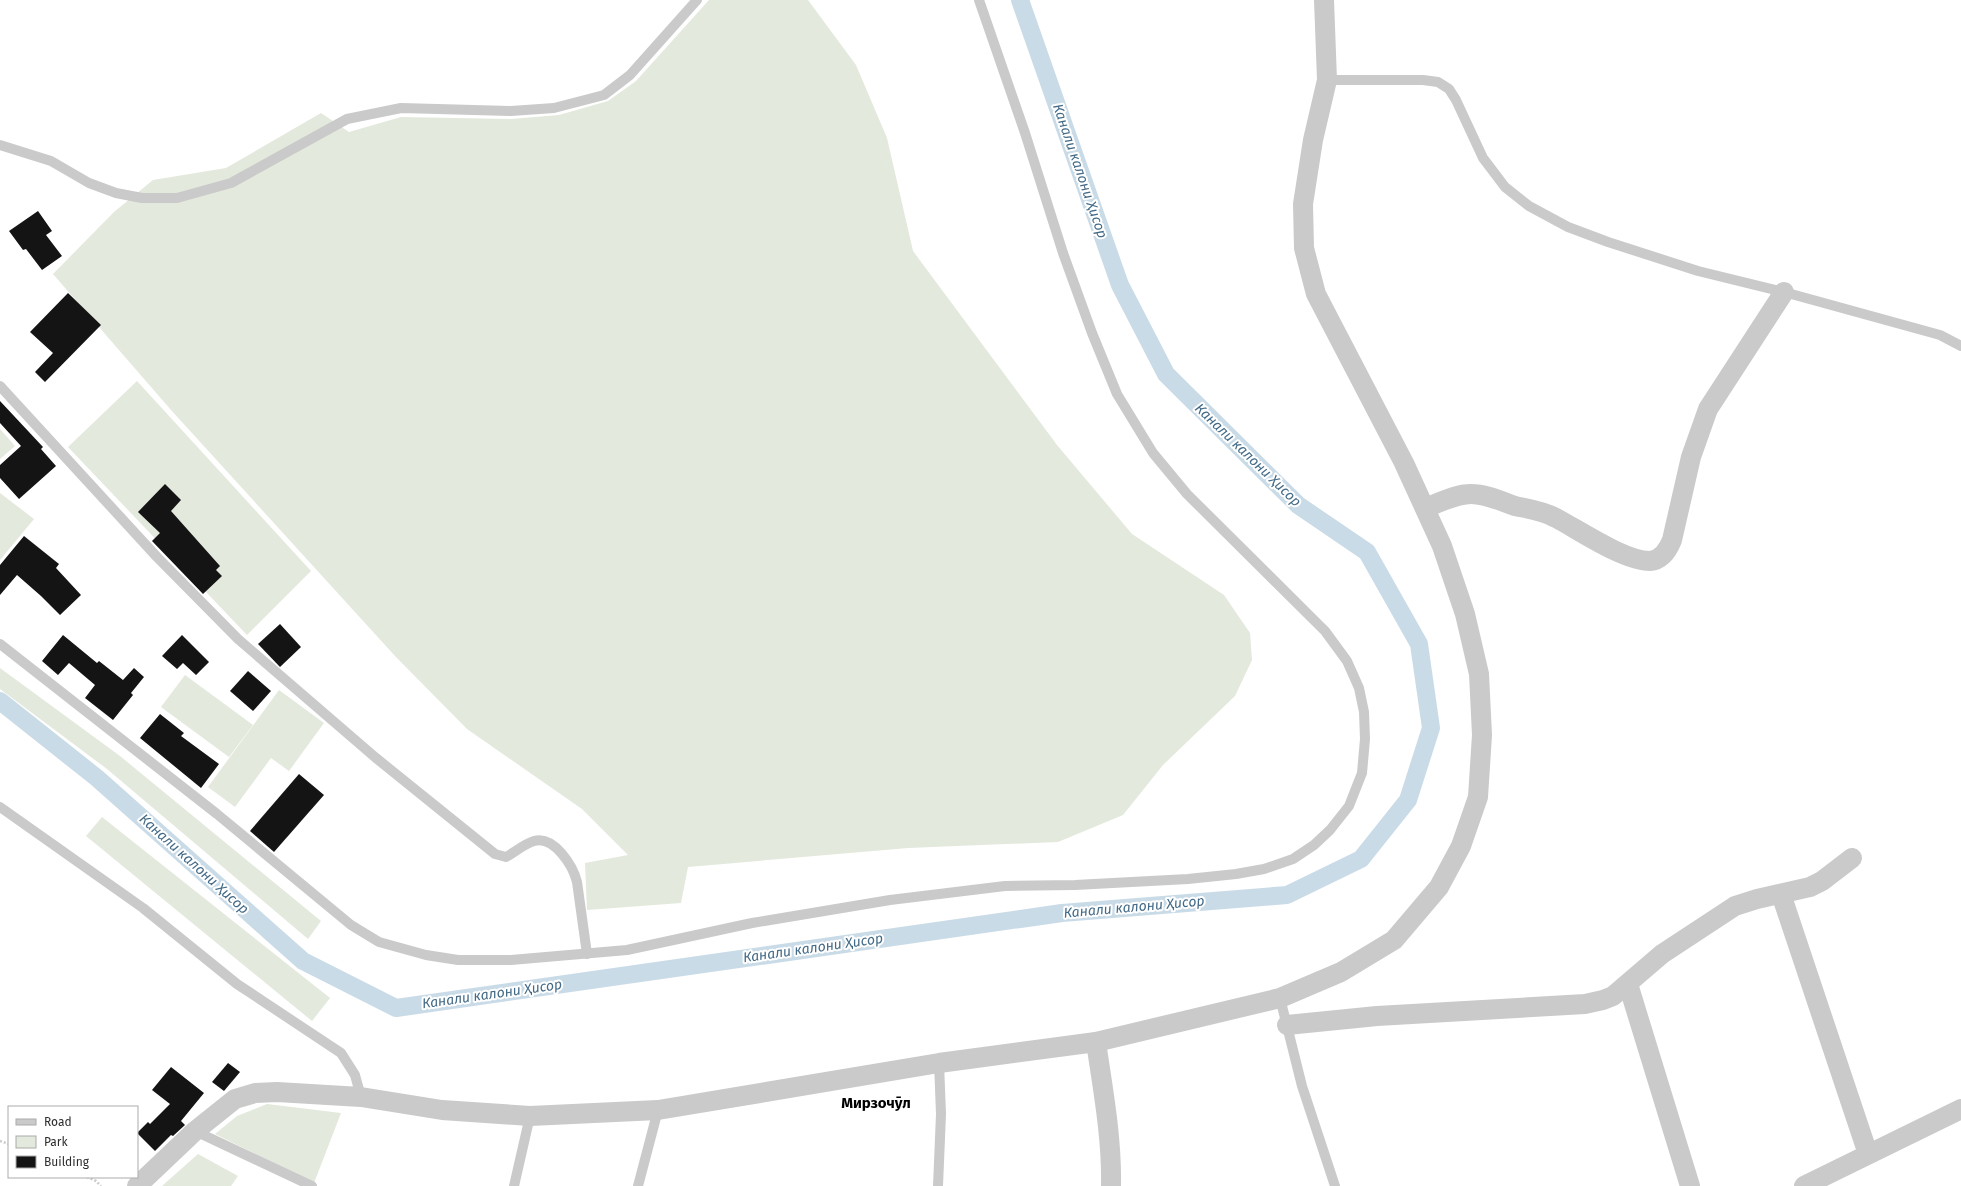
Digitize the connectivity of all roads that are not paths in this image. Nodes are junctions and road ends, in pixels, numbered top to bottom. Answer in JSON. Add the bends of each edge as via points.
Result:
{"nodes":[{"id":1,"x":697,"y":0,"type":"edge"},
{"id":2,"x":979,"y":0,"type":"edge"},
{"id":3,"x":1324,"y":0,"type":"edge"},
{"id":4,"x":1327,"y":80,"type":"junction"},
{"id":5,"x":0,"y":145,"type":"edge"},
{"id":6,"x":1784,"y":292,"type":"junction"},
{"id":7,"x":1961,"y":346,"type":"edge"},
{"id":8,"x":0,"y":386,"type":"edge"},
{"id":9,"x":1425,"y":508,"type":"junction"},
{"id":10,"x":0,"y":644,"type":"edge"},
{"id":11,"x":0,"y":807,"type":"edge"},
{"id":12,"x":1852,"y":858,"type":"dead end"},
{"id":13,"x":1781,"y":894,"type":"junction"},
{"id":14,"x":587,"y":954,"type":"junction"},
{"id":15,"x":1628,"y":984,"type":"junction"},
{"id":16,"x":1280,"y":998,"type":"junction"},
{"id":17,"x":1287,"y":1025,"type":"junction"},
{"id":18,"x":1096,"y":1042,"type":"junction"},
{"id":19,"x":939,"y":1063,"type":"junction"},
{"id":20,"x":362,"y":1097,"type":"junction"},
{"id":21,"x":1961,"y":1109,"type":"edge"},
{"id":22,"x":658,"y":1110,"type":"junction"},
{"id":23,"x":530,"y":1116,"type":"junction"},
{"id":24,"x":195,"y":1131,"type":"junction"},
{"id":25,"x":1868,"y":1154,"type":"junction"},
{"id":26,"x":137,"y":1186,"type":"edge"},
{"id":27,"x":312,"y":1186,"type":"edge"},
{"id":28,"x":514,"y":1186,"type":"edge"},
{"id":29,"x":638,"y":1186,"type":"edge"},
{"id":30,"x":938,"y":1186,"type":"edge"},
{"id":31,"x":1111,"y":1186,"type":"edge"},
{"id":32,"x":1335,"y":1186,"type":"edge"},
{"id":33,"x":1690,"y":1186,"type":"edge"},
{"id":34,"x":1804,"y":1186,"type":"edge"}],
"edges":[{"from":1,"to":5,"type":"lane","via":[[630,75],[604,94],[554,108],[511,111],[401,108],[347,119],[231,183],[177,198],[142,198],[116,193],[89,183],[51,161]]},
{"from":2,"to":14,"type":"lane","via":[[1063,253],[1117,394],[1153,453],[1187,494],[1325,630],[1347,661],[1359,688],[1364,712],[1362,773],[1348,806],[1330,830],[1314,845],[1292,859],[1264,869],[1188,879],[1005,886],[890,900],[752,924],[627,950]]},
{"from":3,"to":4,"type":"street"},
{"from":4,"to":6,"type":"lane","via":[[1438,82],[1449,88],[1483,158],[1505,187],[1529,206],[1568,227],[1608,242],[1698,271]]},
{"from":4,"to":9,"type":"street","via":[[1313,140],[1304,204],[1304,248],[1316,294]]},
{"from":6,"to":7,"type":"lane","via":[[1940,335]]},
{"from":6,"to":9,"type":"street","via":[[1708,409],[1691,457],[1672,540],[1668,550],[1660,558],[1650,561],[1634,558],[1594,540],[1555,517],[1493,498],[1472,494],[1460,495]]},
{"from":8,"to":14,"type":"lane","via":[[157,557],[238,639],[376,758],[495,854],[506,857],[535,841],[548,843],[560,852],[576,877]]},
{"from":9,"to":16,"type":"street","via":[[1442,546],[1465,614],[1479,674],[1482,734],[1478,797],[1461,846],[1439,887],[1394,940],[1341,972]]},
{"from":10,"to":14,"type":"lane","via":[[217,814],[351,925],[379,942],[426,955],[458,960],[512,960]]},
{"from":11,"to":20,"type":"lane","via":[[143,908],[237,984],[341,1053],[355,1075]]},
{"from":12,"to":13,"type":"street","via":[[1822,882]]},
{"from":13,"to":15,"type":"street","via":[[1735,906],[1662,954]]},
{"from":13,"to":25,"type":"street"},
{"from":15,"to":17,"type":"street","via":[[1613,996],[1585,1004],[1377,1016]]},
{"from":15,"to":33,"type":"street"},
{"from":16,"to":17,"type":"lane"},
{"from":16,"to":18,"type":"street"},
{"from":17,"to":32,"type":"lane","via":[[1302,1086]]},
{"from":18,"to":19,"type":"street"},
{"from":18,"to":31,"type":"street","via":[[1108,1125],[1112,1164]]},
{"from":19,"to":22,"type":"street"},
{"from":19,"to":30,"type":"lane","via":[[941,1114]]},
{"from":20,"to":23,"type":"street","via":[[442,1110]]},
{"from":20,"to":24,"type":"street","via":[[255,1093],[236,1099]]},
{"from":21,"to":25,"type":"street"},
{"from":22,"to":23,"type":"street"},
{"from":22,"to":29,"type":"lane"},
{"from":23,"to":28,"type":"lane"},
{"from":24,"to":26,"type":"street"},
{"from":24,"to":27,"type":"lane"},
{"from":25,"to":34,"type":"street"}]}
